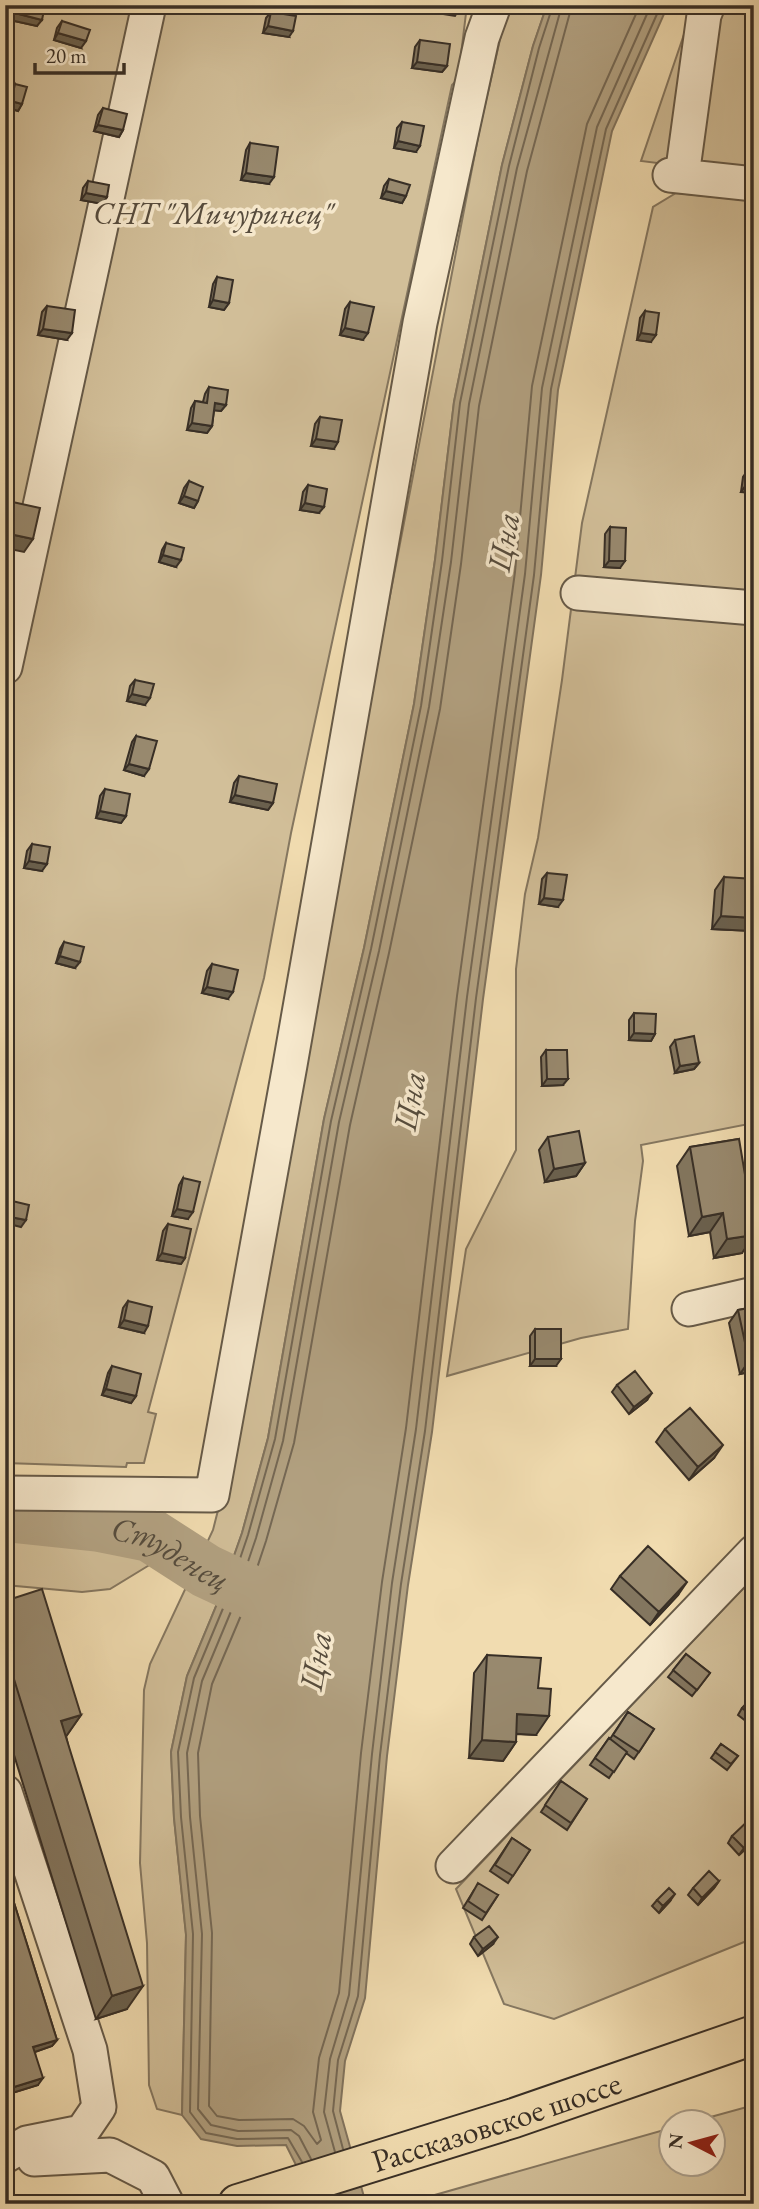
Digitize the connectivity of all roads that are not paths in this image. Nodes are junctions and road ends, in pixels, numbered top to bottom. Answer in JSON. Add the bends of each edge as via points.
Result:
{"nodes":[{"id":1,"x":149,"y":5,"type":"edge"},
{"id":2,"x":494,"y":5,"type":"edge"},
{"id":3,"x":708,"y":5,"type":"edge"},
{"id":4,"x":754,"y":184,"type":"edge"},
{"id":5,"x":578,"y":593,"type":"dead end"},
{"id":6,"x":754,"y":608,"type":"edge"},
{"id":7,"x":5,"y":667,"type":"edge"},
{"id":8,"x":754,"y":1294,"type":"edge"},
{"id":9,"x":689,"y":1309,"type":"dead end"},
{"id":10,"x":5,"y":1493,"type":"edge"},
{"id":11,"x":754,"y":1552,"type":"edge"},
{"id":12,"x":5,"y":1792,"type":"edge"},
{"id":13,"x":453,"y":1866,"type":"dead end"},
{"id":14,"x":754,"y":2035,"type":"edge"},
{"id":15,"x":5,"y":2158,"type":"edge"},
{"id":16,"x":167,"y":2204,"type":"edge"},
{"id":17,"x":238,"y":2204,"type":"edge"}],
"edges":[{"from":1,"to":7,"type":"lane"},
{"from":2,"to":10,"type":"lane","via":[[482,38],[420,324],[212,1495]]},
{"from":3,"to":4,"type":"lane","via":[[676,175]]},
{"from":5,"to":6,"type":"lane"},
{"from":8,"to":9,"type":"lane"},
{"from":11,"to":13,"type":"lane"},
{"from":12,"to":15,"type":"lane","via":[[90,2050],[99,2107],[82,2132],[27,2143]]},
{"from":14,"to":17,"type":"main road","name":"Рассказовское шоссе","via":[[514,2118]]},
{"from":15,"to":16,"type":"lane","via":[[110,2155],[153,2177]]}]}
